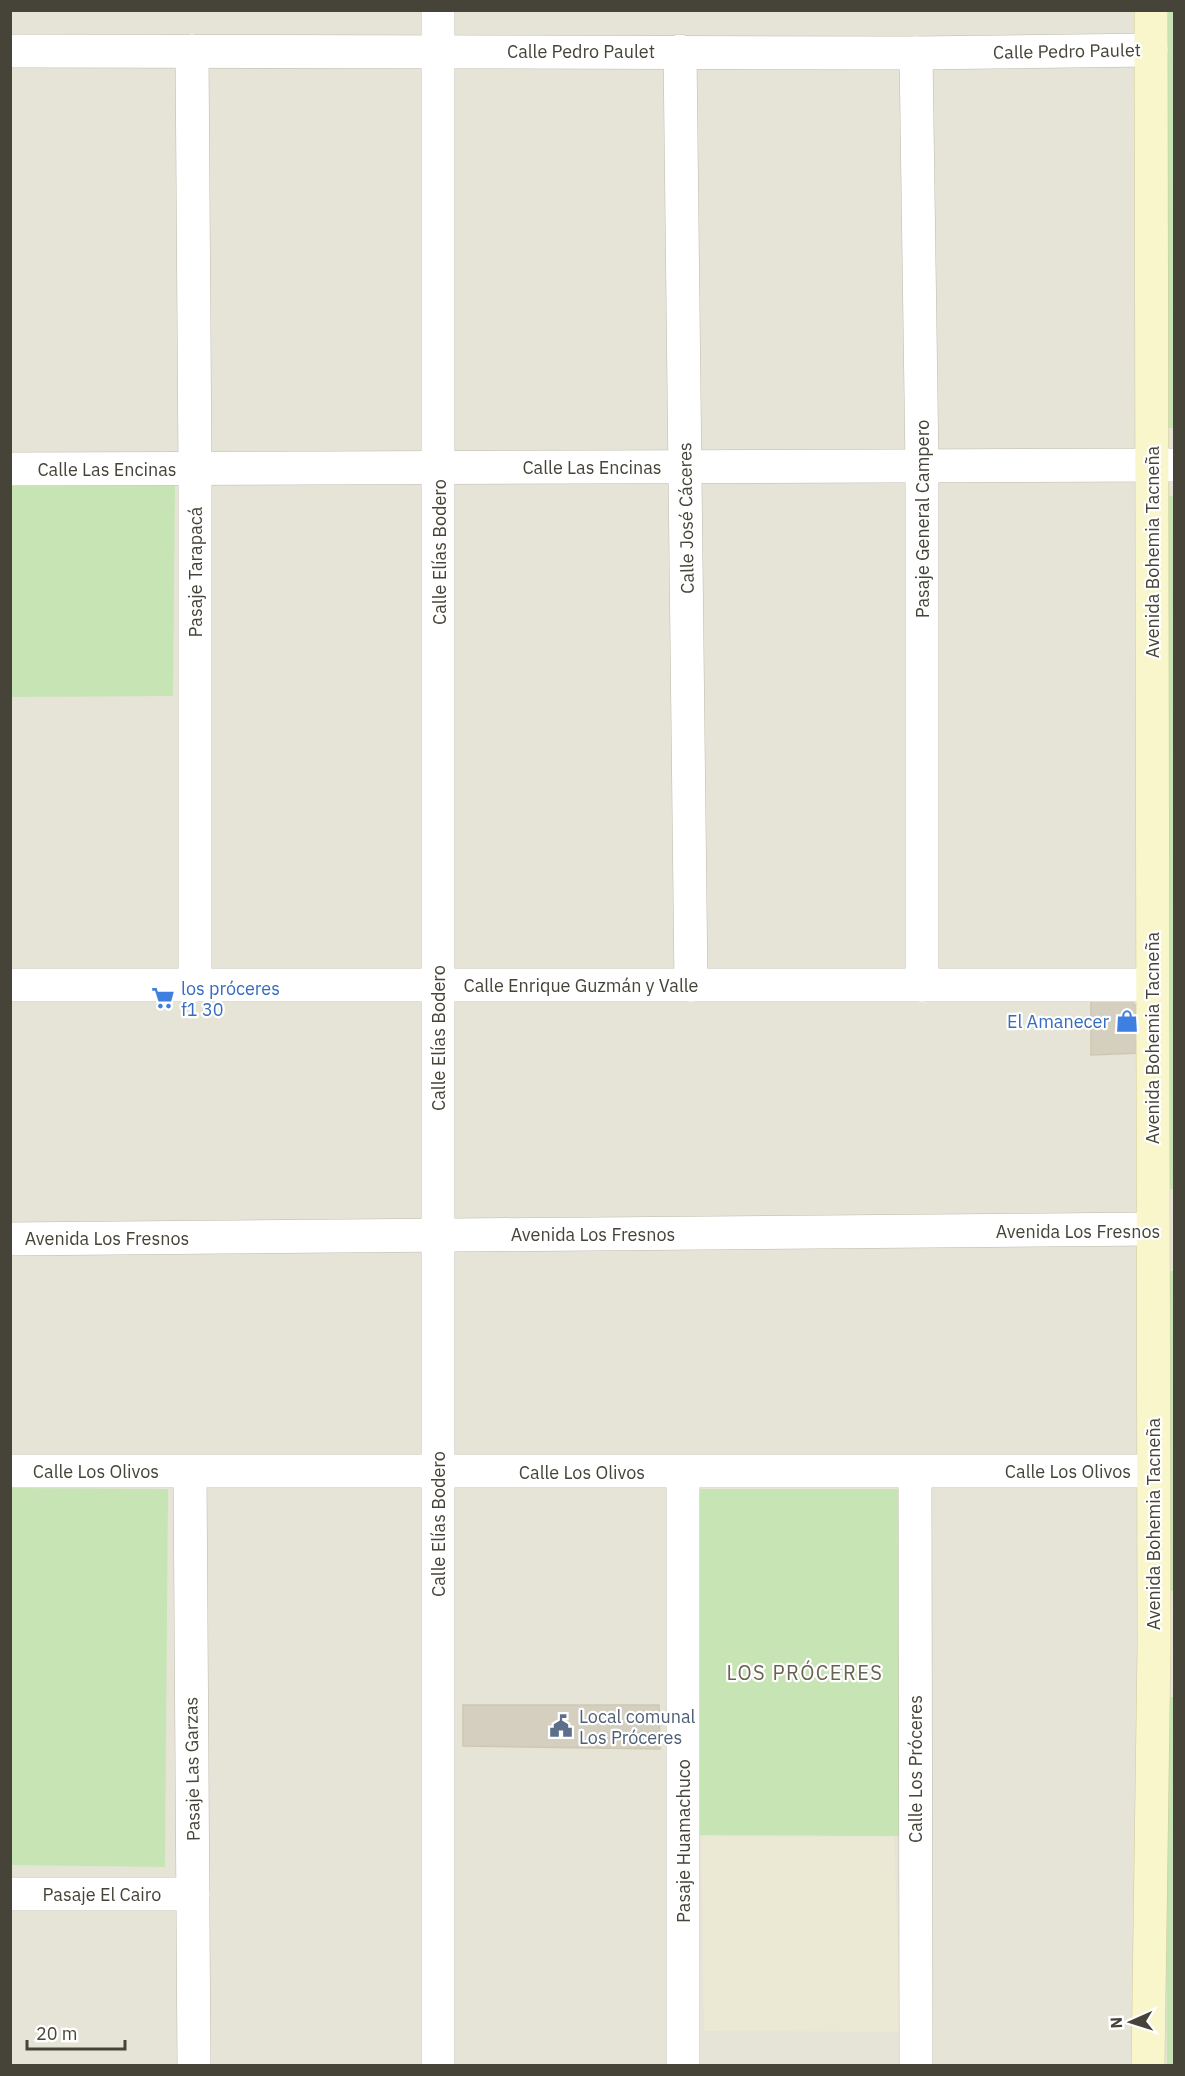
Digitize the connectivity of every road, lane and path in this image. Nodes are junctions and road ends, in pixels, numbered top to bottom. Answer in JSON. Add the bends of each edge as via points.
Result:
{"nodes":[{"id":1,"x":438,"y":10,"type":"edge"},
{"id":2,"x":1151,"y":10,"type":"edge"},
{"id":3,"x":1151,"y":50,"type":"junction"},
{"id":4,"x":10,"y":51,"type":"edge"},
{"id":5,"x":192,"y":51,"type":"junction"},
{"id":6,"x":438,"y":51,"type":"junction"},
{"id":7,"x":680,"y":51,"type":"junction"},
{"id":8,"x":916,"y":53,"type":"junction"},
{"id":9,"x":1163,"y":465,"type":"edge"},
{"id":10,"x":922,"y":466,"type":"junction"},
{"id":11,"x":686,"y":467,"type":"junction"},
{"id":12,"x":439,"y":468,"type":"junction"},
{"id":13,"x":10,"y":469,"type":"edge"},
{"id":14,"x":195,"y":469,"type":"junction"},
{"id":15,"x":10,"y":985,"type":"edge"},
{"id":16,"x":195,"y":985,"type":"junction"},
{"id":17,"x":438,"y":985,"type":"junction"},
{"id":18,"x":691,"y":985,"type":"junction"},
{"id":19,"x":922,"y":985,"type":"junction"},
{"id":20,"x":1152,"y":985,"type":"junction"},
{"id":21,"x":1163,"y":1230,"type":"edge"},
{"id":22,"x":438,"y":1235,"type":"junction"},
{"id":23,"x":10,"y":1239,"type":"edge"},
{"id":24,"x":10,"y":1471,"type":"edge"},
{"id":25,"x":438,"y":1471,"type":"junction"},
{"id":26,"x":1153,"y":1471,"type":"junction"},
{"id":27,"x":190,"y":1472,"type":"junction"},
{"id":28,"x":683,"y":1472,"type":"junction"},
{"id":29,"x":915,"y":1472,"type":"junction"},
{"id":30,"x":1164,"y":1646,"type":"edge"},
{"id":31,"x":10,"y":1894,"type":"edge"},
{"id":32,"x":193,"y":1894,"type":"junction"},
{"id":33,"x":194,"y":2066,"type":"edge"},
{"id":34,"x":438,"y":2066,"type":"edge"},
{"id":35,"x":683,"y":2066,"type":"edge"},
{"id":36,"x":916,"y":2066,"type":"edge"},
{"id":37,"x":1148,"y":2066,"type":"edge"}],
"edges":[{"from":1,"to":6,"type":"street","name":"Calle Elías Bodero"},
{"from":2,"to":3,"type":"main road","name":"Avenida Bohemia Tacneña"},
{"from":3,"to":8,"type":"street","name":"Calle Pedro Paulet"},
{"from":3,"to":9,"type":"main road","name":"Avenida Bohemia Tacneña"},
{"from":4,"to":5,"type":"street","name":"Calle Pedro Paulet"},
{"from":5,"to":6,"type":"street","name":"Calle Pedro Paulet"},
{"from":5,"to":14,"type":"street","name":"Pasaje Tarapacá"},
{"from":6,"to":7,"type":"street","name":"Calle Pedro Paulet"},
{"from":6,"to":12,"type":"street","name":"Calle Elías Bodero"},
{"from":7,"to":8,"type":"street","name":"Calle Pedro Paulet"},
{"from":7,"to":11,"type":"street","name":"Calle José Cáceres"},
{"from":8,"to":10,"type":"street","name":"Pasaje General Campero"},
{"from":9,"to":10,"type":"street","name":"Calle Las Encinas"},
{"from":9,"to":20,"type":"main road","name":"Avenida Bohemia Tacneña"},
{"from":10,"to":11,"type":"street","name":"Calle Las Encinas"},
{"from":10,"to":19,"type":"street","name":"Pasaje General Campero"},
{"from":11,"to":12,"type":"street","name":"Calle Las Encinas"},
{"from":11,"to":18,"type":"street","name":"Calle José Cáceres"},
{"from":12,"to":14,"type":"street","name":"Calle Las Encinas"},
{"from":12,"to":17,"type":"street","name":"Calle Elías Bodero"},
{"from":13,"to":14,"type":"street","name":"Calle Las Encinas"},
{"from":14,"to":16,"type":"street","name":"Pasaje Tarapacá"},
{"from":15,"to":16,"type":"street","name":"Calle Enrique Guzmán y Valle"},
{"from":16,"to":17,"type":"street","name":"Calle Enrique Guzmán y Valle"},
{"from":17,"to":18,"type":"street","name":"Calle Enrique Guzmán y Valle"},
{"from":17,"to":22,"type":"street","name":"Calle Elías Bodero"},
{"from":18,"to":19,"type":"street","name":"Calle Enrique Guzmán y Valle"},
{"from":19,"to":20,"type":"street","name":"Calle Enrique Guzmán y Valle"},
{"from":20,"to":21,"type":"main road","name":"Avenida Bohemia Tacneña"},
{"from":21,"to":22,"type":"street","name":"Avenida Los Fresnos"},
{"from":21,"to":26,"type":"main road","name":"Avenida Bohemia Tacneña"},
{"from":22,"to":23,"type":"street","name":"Avenida Los Fresnos"},
{"from":22,"to":25,"type":"street","name":"Calle Elías Bodero"},
{"from":24,"to":27,"type":"street","name":"Calle Los Olivos"},
{"from":25,"to":27,"type":"street","name":"Calle Los Olivos"},
{"from":25,"to":28,"type":"street","name":"Calle Los Olivos"},
{"from":25,"to":34,"type":"street","name":"Calle Elías Bodero"},
{"from":26,"to":29,"type":"street","name":"Calle Los Olivos"},
{"from":26,"to":30,"type":"main road","name":"Avenida Bohemia Tacneña"},
{"from":27,"to":32,"type":"street","name":"Pasaje Las Garzas"},
{"from":28,"to":29,"type":"street","name":"Calle Los Olivos"},
{"from":28,"to":35,"type":"street","name":"Pasaje Huamachuco"},
{"from":29,"to":36,"type":"street","name":"Calle Los Próceres"},
{"from":30,"to":37,"type":"main road","name":"Avenida Bohemia Tacneña"},
{"from":31,"to":32,"type":"street","name":"Pasaje El Cairo"},
{"from":32,"to":33,"type":"street","name":"Pasaje Las Garzas"}]}
